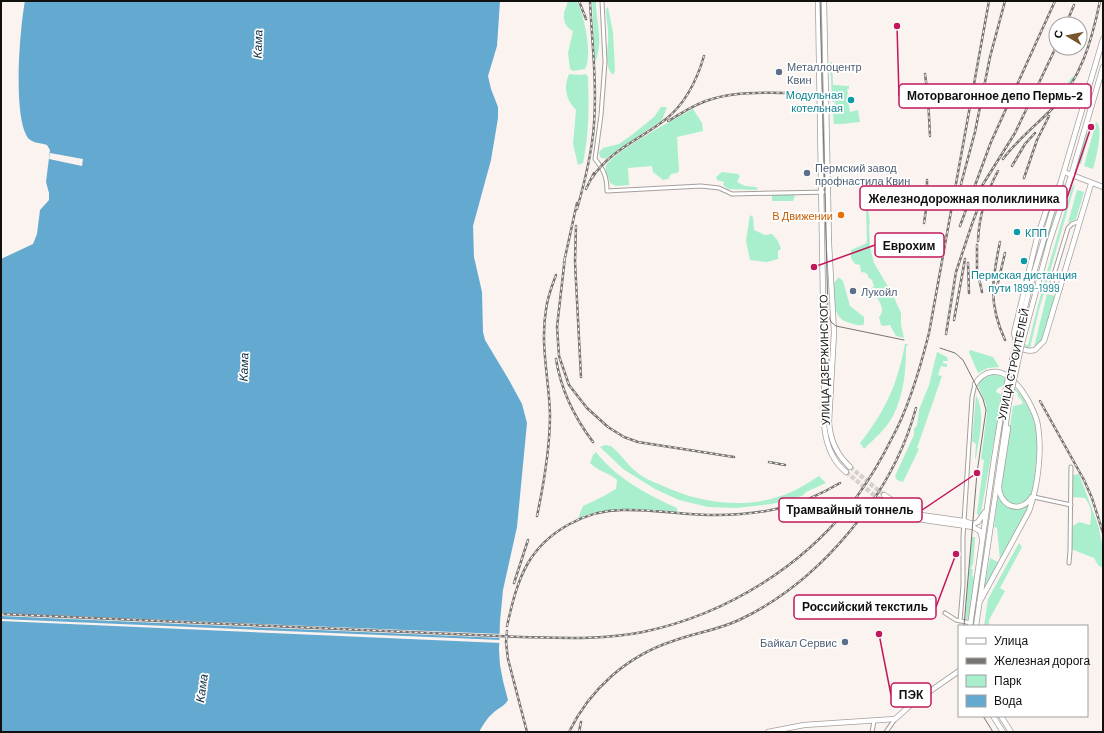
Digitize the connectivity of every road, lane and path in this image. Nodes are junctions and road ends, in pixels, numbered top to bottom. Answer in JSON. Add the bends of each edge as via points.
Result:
{"nodes":[{"id":1,"x":602,"y":1,"type":"edge"},
{"id":2,"x":818,"y":1,"type":"edge"},
{"id":3,"x":824,"y":1,"type":"edge"},
{"id":4,"x":1103,"y":39,"type":"edge"},
{"id":5,"x":1103,"y":67,"type":"edge"},
{"id":6,"x":1064,"y":172,"type":"junction"},
{"id":7,"x":1071,"y":176,"type":"junction"},
{"id":8,"x":1091,"y":184,"type":"junction"},
{"id":9,"x":1060,"y":185,"type":"junction"},
{"id":10,"x":1103,"y":187,"type":"edge"},
{"id":11,"x":828,"y":192,"type":"junction"},
{"id":12,"x":822,"y":193,"type":"junction"},
{"id":13,"x":1080,"y":221,"type":"junction"},
{"id":14,"x":1060,"y":289,"type":"junction"},
{"id":15,"x":975,"y":384,"type":"joint"},
{"id":16,"x":1008,"y":411,"type":"junction"},
{"id":17,"x":850,"y":467,"type":"tunnel mouth"},
{"id":18,"x":1071,"y":467,"type":"dead end"},
{"id":19,"x":846,"y":472,"type":"tunnel mouth"},
{"id":20,"x":1035,"y":488,"type":"junction"},
{"id":21,"x":884,"y":495,"type":"tunnel mouth"},
{"id":22,"x":1034,"y":497,"type":"junction"},
{"id":23,"x":880,"y":500,"type":"tunnel mouth"},
{"id":24,"x":1071,"y":505,"type":"junction"},
{"id":25,"x":987,"y":507,"type":"junction"},
{"id":26,"x":964,"y":524,"type":"junction"},
{"id":27,"x":982,"y":541,"type":"junction"},
{"id":28,"x":1069,"y":563,"type":"dead end"},
{"id":29,"x":979,"y":603,"type":"junction"},
{"id":30,"x":945,"y":613,"type":"dead end"},
{"id":31,"x":960,"y":621,"type":"junction"},
{"id":32,"x":971,"y":624,"type":"edge"},
{"id":33,"x":976,"y":625,"type":"edge"},
{"id":34,"x":958,"y":672,"type":"edge"},
{"id":35,"x":994,"y":717,"type":"edge"},
{"id":36,"x":1002,"y":717,"type":"edge"},
{"id":37,"x":895,"y":719,"type":"junction"},
{"id":38,"x":874,"y":721,"type":"junction"},
{"id":39,"x":768,"y":732,"type":"edge"},
{"id":40,"x":872,"y":732,"type":"edge"},
{"id":41,"x":886,"y":732,"type":"edge"},
{"id":42,"x":1003,"y":732,"type":"edge"},
{"id":43,"x":1011,"y":732,"type":"edge"}],
"edges":[{"from":1,"to":12,"type":"street","via":[[605,62],[595,159],[607,178],[607,191],[701,186],[719,188],[732,194]]},
{"from":2,"to":12,"type":"main road","name":"УЛИЦА ДЗЕРЖИНСКОГО"},
{"from":3,"to":11,"type":"main road","name":"УЛИЦА ДЗЕРЖИНСКОГО"},
{"from":4,"to":6,"type":"main road","name":"УЛИЦА СТРОИТЕЛЕЙ"},
{"from":5,"to":7,"type":"main road","name":"УЛИЦА СТРОИТЕЛЕЙ"},
{"from":6,"to":7,"type":"main road"},
{"from":6,"to":9,"type":"main road","name":"УЛИЦА СТРОИТЕЛЕЙ"},
{"from":7,"to":8,"type":"main road"},
{"from":7,"to":16,"type":"main road","name":"УЛИЦА СТРОИТЕЛЕЙ","bridge":true,"via":[[1022,343]]},
{"from":8,"to":10,"type":"main road"},
{"from":8,"to":13,"type":"main road"},
{"from":9,"to":14,"type":"main road","via":[[1045,212],[1022,297],[1014,333],[1020,348],[1027,351],[1035,350],[1044,341]]},
{"from":9,"to":25,"type":"main road","name":"УЛИЦА СТРОИТЕЛЕЙ","bridge":true,"via":[[1017,338],[1004,397]]},
{"from":11,"to":12,"type":"street"},
{"from":11,"to":17,"type":"main road","name":"УЛИЦА ДЗЕРЖИНСКОГО","via":[[834,332],[830,430],[838,454]]},
{"from":12,"to":19,"type":"main road","name":"УЛИЦА ДЗЕРЖИНСКОГО","via":[[825,431],[832,456]]},
{"from":13,"to":14,"type":"main road"},
{"from":13,"to":14,"type":"street","via":[[1068,228],[1052,281],[1053,286]]},
{"from":15,"to":20,"type":"main road","via":[[986,374],[1003,373],[1014,382],[1028,402],[1039,433]]},
{"from":15,"to":26,"type":"street"},
{"from":16,"to":20,"type":"main road","via":[[1000,495],[1007,504],[1020,507],[1029,501]]},
{"from":16,"to":29,"type":"main road","name":"УЛИЦА СТРОИТЕЛЕЙ"},
{"from":18,"to":24,"type":"street"},
{"from":20,"to":22,"type":"main road"},
{"from":21,"to":26,"type":"main road","via":[[913,513]]},
{"from":22,"to":24,"type":"street"},
{"from":22,"to":29,"type":"main road","via":[[1029,511]]},
{"from":23,"to":26,"type":"main road","via":[[910,518]]},
{"from":24,"to":28,"type":"street"},
{"from":25,"to":26,"type":"main road","via":[[978,522]]},
{"from":25,"to":27,"type":"main road","name":"УЛИЦА СТРОИТЕЛЕЙ"},
{"from":26,"to":27,"type":"main road","via":[[978,529]]},
{"from":26,"to":31,"type":"street"},
{"from":27,"to":32,"type":"main road","name":"УЛИЦА СТРОИТЕЛЕЙ"},
{"from":29,"to":33,"type":"main road","name":"УЛИЦА СТРОИТЕЛЕЙ"},
{"from":30,"to":31,"type":"street"},
{"from":31,"to":32,"type":"street"},
{"from":34,"to":37,"type":"main road","via":[[912,703]]},
{"from":35,"to":42,"type":"main road"},
{"from":36,"to":43,"type":"main road"},
{"from":37,"to":38,"type":"main road"},
{"from":37,"to":41,"type":"street"},
{"from":38,"to":39,"type":"main road","via":[[804,725]]},
{"from":38,"to":40,"type":"street"}]}
